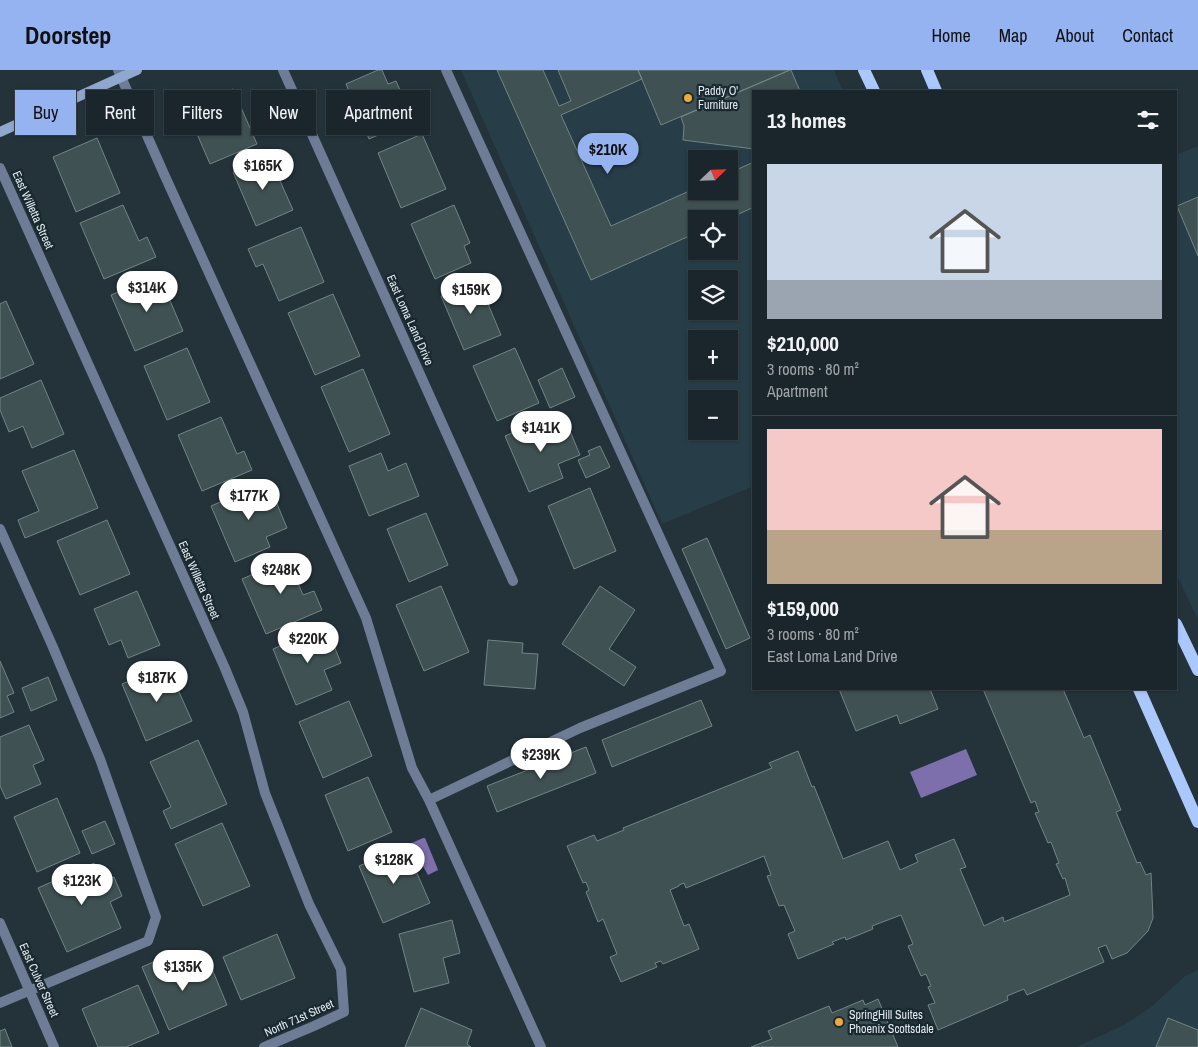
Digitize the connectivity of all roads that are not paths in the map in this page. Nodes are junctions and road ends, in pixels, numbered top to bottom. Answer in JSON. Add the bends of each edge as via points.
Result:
{"nodes":[{"id":1,"x":137,"y":70,"type":"edge"},
{"id":2,"x":284,"y":70,"type":"edge"},
{"id":3,"x":446,"y":70,"type":"edge"},
{"id":4,"x":864,"y":70,"type":"edge"},
{"id":5,"x":927,"y":70,"type":"edge"},
{"id":6,"x":120,"y":73,"type":"edge"},
{"id":7,"x":874,"y":90,"type":"edge"},
{"id":8,"x":936,"y":90,"type":"edge"},
{"id":9,"x":0,"y":132,"type":"edge"},
{"id":10,"x":0,"y":168,"type":"edge"},
{"id":11,"x":0,"y":529,"type":"edge"},
{"id":12,"x":513,"y":581,"type":"dead end"},
{"id":13,"x":1177,"y":626,"type":"edge"},
{"id":14,"x":1198,"y":670,"type":"edge"},
{"id":15,"x":1139,"y":690,"type":"edge"},
{"id":16,"x":429,"y":800,"type":"junction"},
{"id":17,"x":1198,"y":822,"type":"edge"},
{"id":18,"x":0,"y":923,"type":"edge"},
{"id":19,"x":30,"y":992,"type":"junction"},
{"id":20,"x":0,"y":1003,"type":"edge"},
{"id":21,"x":344,"y":1012,"type":"joint"},
{"id":22,"x":54,"y":1047,"type":"edge"},
{"id":23,"x":264,"y":1047,"type":"edge"},
{"id":24,"x":541,"y":1047,"type":"edge"}],
"edges":[{"from":1,"to":6,"type":"street"},
{"from":2,"to":12,"type":"street","name":"East Loma Land Drive"},
{"from":3,"to":16,"type":"street","via":[[721,671],[580,728]]},
{"from":4,"to":7,"type":"main road"},
{"from":5,"to":8,"type":"main road"},
{"from":6,"to":9,"type":"street"},
{"from":6,"to":16,"type":"street","via":[[366,618],[412,768]]},
{"from":10,"to":21,"type":"street","name":"East Willetta Street","via":[[243,712],[265,792],[309,904],[340,969]]},
{"from":11,"to":19,"type":"street","via":[[100,759],[156,917],[148,941]]},
{"from":13,"to":14,"type":"main road"},
{"from":15,"to":17,"type":"main road"},
{"from":16,"to":24,"type":"street"},
{"from":18,"to":19,"type":"street","name":"East Culver Street"},
{"from":19,"to":20,"type":"street"},
{"from":19,"to":22,"type":"street","name":"East Culver Street"},
{"from":21,"to":23,"type":"street","name":"North 71st Street"}]}
